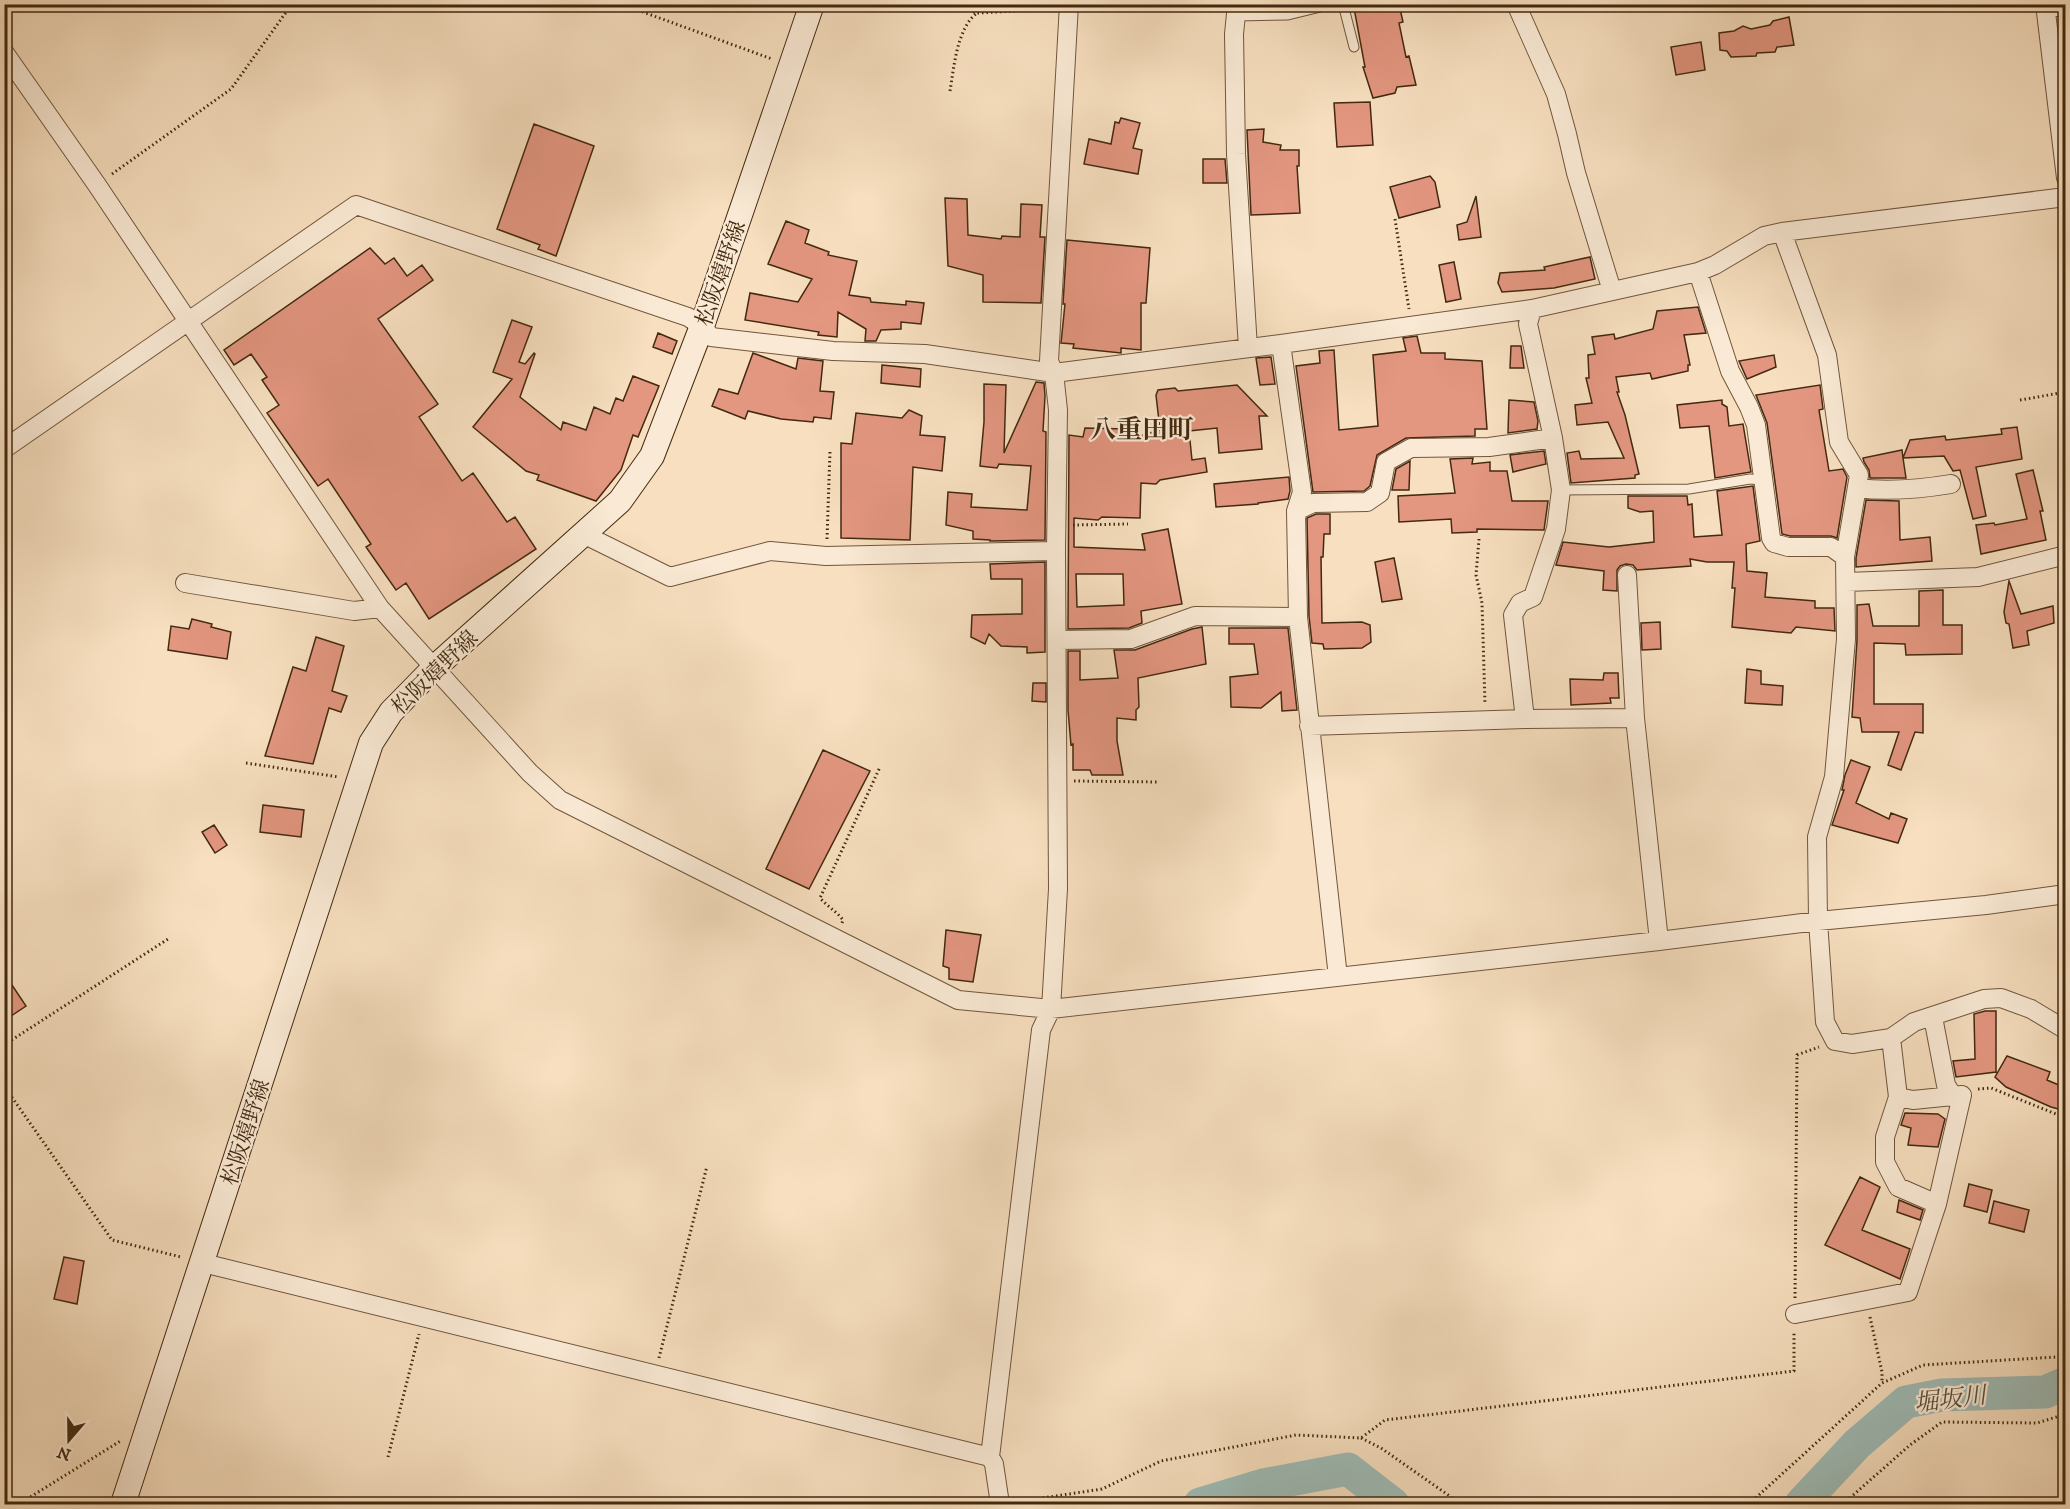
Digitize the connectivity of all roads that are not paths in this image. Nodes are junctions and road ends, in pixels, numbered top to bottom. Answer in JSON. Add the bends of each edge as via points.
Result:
{"nodes":[{"id":1,"x":812,"y":4,"type":"edge"},
{"id":2,"x":1333,"y":4,"type":"edge"},
{"id":3,"x":1343,"y":4,"type":"edge"},
{"id":4,"x":1516,"y":4,"type":"edge"},
{"id":5,"x":2045,"y":5,"type":"edge"},
{"id":6,"x":1068,"y":7,"type":"edge"},
{"id":7,"x":2066,"y":8,"type":"edge"},
{"id":8,"x":1237,"y":10,"type":"edge"},
{"id":9,"x":1354,"y":47,"type":"dead end"},
{"id":10,"x":4,"y":52,"type":"edge"},
{"id":11,"x":2066,"y":178,"type":"edge"},
{"id":12,"x":2066,"y":197,"type":"edge"},
{"id":13,"x":1782,"y":232,"type":"junction"},
{"id":14,"x":1698,"y":272,"type":"junction"},
{"id":15,"x":1612,"y":291,"type":"junction"},
{"id":16,"x":1532,"y":309,"type":"junction"},
{"id":17,"x":188,"y":322,"type":"junction"},
{"id":18,"x":702,"y":326,"type":"junction"},
{"id":19,"x":1281,"y":344,"type":"junction"},
{"id":20,"x":1248,"y":348,"type":"junction"},
{"id":21,"x":1054,"y":373,"type":"junction"},
{"id":22,"x":1553,"y":438,"type":"junction"},
{"id":23,"x":4,"y":449,"type":"edge"},
{"id":24,"x":1763,"y":480,"type":"junction"},
{"id":25,"x":1951,"y":484,"type":"dead end"},
{"id":26,"x":1857,"y":488,"type":"junction"},
{"id":27,"x":1561,"y":490,"type":"junction"},
{"id":28,"x":1296,"y":511,"type":"junction"},
{"id":29,"x":583,"y":534,"type":"junction"},
{"id":30,"x":1056,"y":551,"type":"junction"},
{"id":31,"x":2066,"y":555,"type":"edge"},
{"id":32,"x":1845,"y":556,"type":"junction"},
{"id":33,"x":1627,"y":574,"type":"dead end"},
{"id":34,"x":1847,"y":582,"type":"junction"},
{"id":35,"x":186,"y":583,"type":"dead end"},
{"id":36,"x":380,"y":608,"type":"junction"},
{"id":37,"x":1298,"y":617,"type":"junction"},
{"id":38,"x":1057,"y":640,"type":"junction"},
{"id":39,"x":434,"y":668,"type":"junction"},
{"id":40,"x":1635,"y":718,"type":"junction"},
{"id":41,"x":1525,"y":719,"type":"junction"},
{"id":42,"x":1309,"y":726,"type":"junction"},
{"id":43,"x":2066,"y":894,"type":"edge"},
{"id":44,"x":1818,"y":921,"type":"junction"},
{"id":45,"x":1659,"y":941,"type":"junction"},
{"id":46,"x":1338,"y":977,"type":"junction"},
{"id":47,"x":1051,"y":1009,"type":"junction"},
{"id":48,"x":1933,"y":1017,"type":"junction"},
{"id":49,"x":2066,"y":1030,"type":"edge"},
{"id":50,"x":1891,"y":1038,"type":"junction"},
{"id":51,"x":1958,"y":1096,"type":"junction"},
{"id":52,"x":1898,"y":1097,"type":"junction"},
{"id":53,"x":1937,"y":1204,"type":"junction"},
{"id":54,"x":203,"y":1263,"type":"junction"},
{"id":55,"x":1795,"y":1314,"type":"road end"},
{"id":56,"x":990,"y":1456,"type":"junction"},
{"id":57,"x":123,"y":1504,"type":"edge"},
{"id":58,"x":1000,"y":1504,"type":"edge"}],
"edges":[{"from":1,"to":18,"type":"main road","name":"松阪嬉野線"},
{"from":2,"to":8,"type":"lane","via":[[1288,15]]},
{"from":3,"to":9,"type":"lane"},
{"from":4,"to":15,"type":"street","via":[[1556,94]]},
{"from":5,"to":7,"type":"street"},
{"from":5,"to":11,"type":"street"},
{"from":6,"to":21,"type":"street","via":[[1049,361]]},
{"from":8,"to":20,"type":"street","via":[[1236,154]]},
{"from":10,"to":17,"type":"street"},
{"from":12,"to":13,"type":"street"},
{"from":13,"to":14,"type":"street","via":[[1764,236]]},
{"from":13,"to":26,"type":"street","via":[[1827,355],[1839,442],[1859,475]]},
{"from":14,"to":15,"type":"street"},
{"from":14,"to":24,"type":"street","via":[[1730,371],[1756,425]]},
{"from":15,"to":16,"type":"street"},
{"from":16,"to":19,"type":"street"},
{"from":16,"to":22,"type":"street","via":[[1528,324]]},
{"from":17,"to":18,"type":"street","via":[[356,205],[688,317]]},
{"from":17,"to":23,"type":"street"},
{"from":17,"to":36,"type":"street"},
{"from":18,"to":21,"type":"street","via":[[711,337],[833,351],[925,354]]},
{"from":18,"to":29,"type":"main road","name":"松阪嬉野線","via":[[652,456],[620,501]]},
{"from":19,"to":20,"type":"street"},
{"from":19,"to":28,"type":"street","via":[[1302,492]]},
{"from":20,"to":21,"type":"street"},
{"from":21,"to":30,"type":"street","via":[[1058,410]]},
{"from":22,"to":27,"type":"street"},
{"from":22,"to":28,"type":"street","via":[[1489,447],[1411,448],[1386,462],[1380,493],[1367,502],[1313,503]]},
{"from":24,"to":27,"type":"lane","via":[[1689,489]]},
{"from":24,"to":32,"type":"street","via":[[1774,543],[1788,547],[1831,547]]},
{"from":25,"to":26,"type":"street"},
{"from":26,"to":32,"type":"street"},
{"from":27,"to":41,"type":"street","via":[[1556,529],[1533,597],[1520,603],[1513,615]]},
{"from":28,"to":37,"type":"street"},
{"from":29,"to":30,"type":"street","via":[[670,577],[770,551],[826,556]]},
{"from":29,"to":39,"type":"main road","name":"松阪嬉野線"},
{"from":30,"to":38,"type":"street"},
{"from":31,"to":34,"type":"street","via":[[1978,577]]},
{"from":32,"to":34,"type":"street"},
{"from":33,"to":40,"type":"street"},
{"from":34,"to":44,"type":"street","via":[[1834,777],[1817,837]]},
{"from":35,"to":36,"type":"street","via":[[354,611]]},
{"from":36,"to":39,"type":"street"},
{"from":37,"to":38,"type":"street","via":[[1195,616],[1131,639]]},
{"from":37,"to":42,"type":"street"},
{"from":38,"to":47,"type":"street","via":[[1058,889]]},
{"from":39,"to":47,"type":"street","via":[[530,773],[560,800],[958,1000]]},
{"from":39,"to":54,"type":"main road","name":"松阪嬉野線","via":[[391,712],[371,743]]},
{"from":40,"to":41,"type":"street"},
{"from":40,"to":45,"type":"street"},
{"from":41,"to":42,"type":"street"},
{"from":42,"to":46,"type":"street"},
{"from":43,"to":44,"type":"street"},
{"from":44,"to":45,"type":"street"},
{"from":44,"to":50,"type":"street","via":[[1825,1022],[1835,1041],[1852,1044]]},
{"from":45,"to":46,"type":"street"},
{"from":46,"to":47,"type":"street"},
{"from":47,"to":56,"type":"street","via":[[1041,1030]]},
{"from":48,"to":49,"type":"street","via":[[1984,999],[2001,998],[2031,1009]]},
{"from":48,"to":50,"type":"street","via":[[1914,1022]]},
{"from":48,"to":51,"type":"street","via":[[1946,1085]]},
{"from":50,"to":52,"type":"street"},
{"from":51,"to":52,"type":"street","via":[[1913,1100]]},
{"from":51,"to":53,"type":"street"},
{"from":52,"to":53,"type":"street","via":[[1885,1137],[1885,1162],[1898,1188]]},
{"from":53,"to":55,"type":"street","via":[[1908,1292]]},
{"from":54,"to":56,"type":"street"},
{"from":54,"to":57,"type":"main road","name":"松阪嬉野線"},
{"from":56,"to":58,"type":"street"}]}
